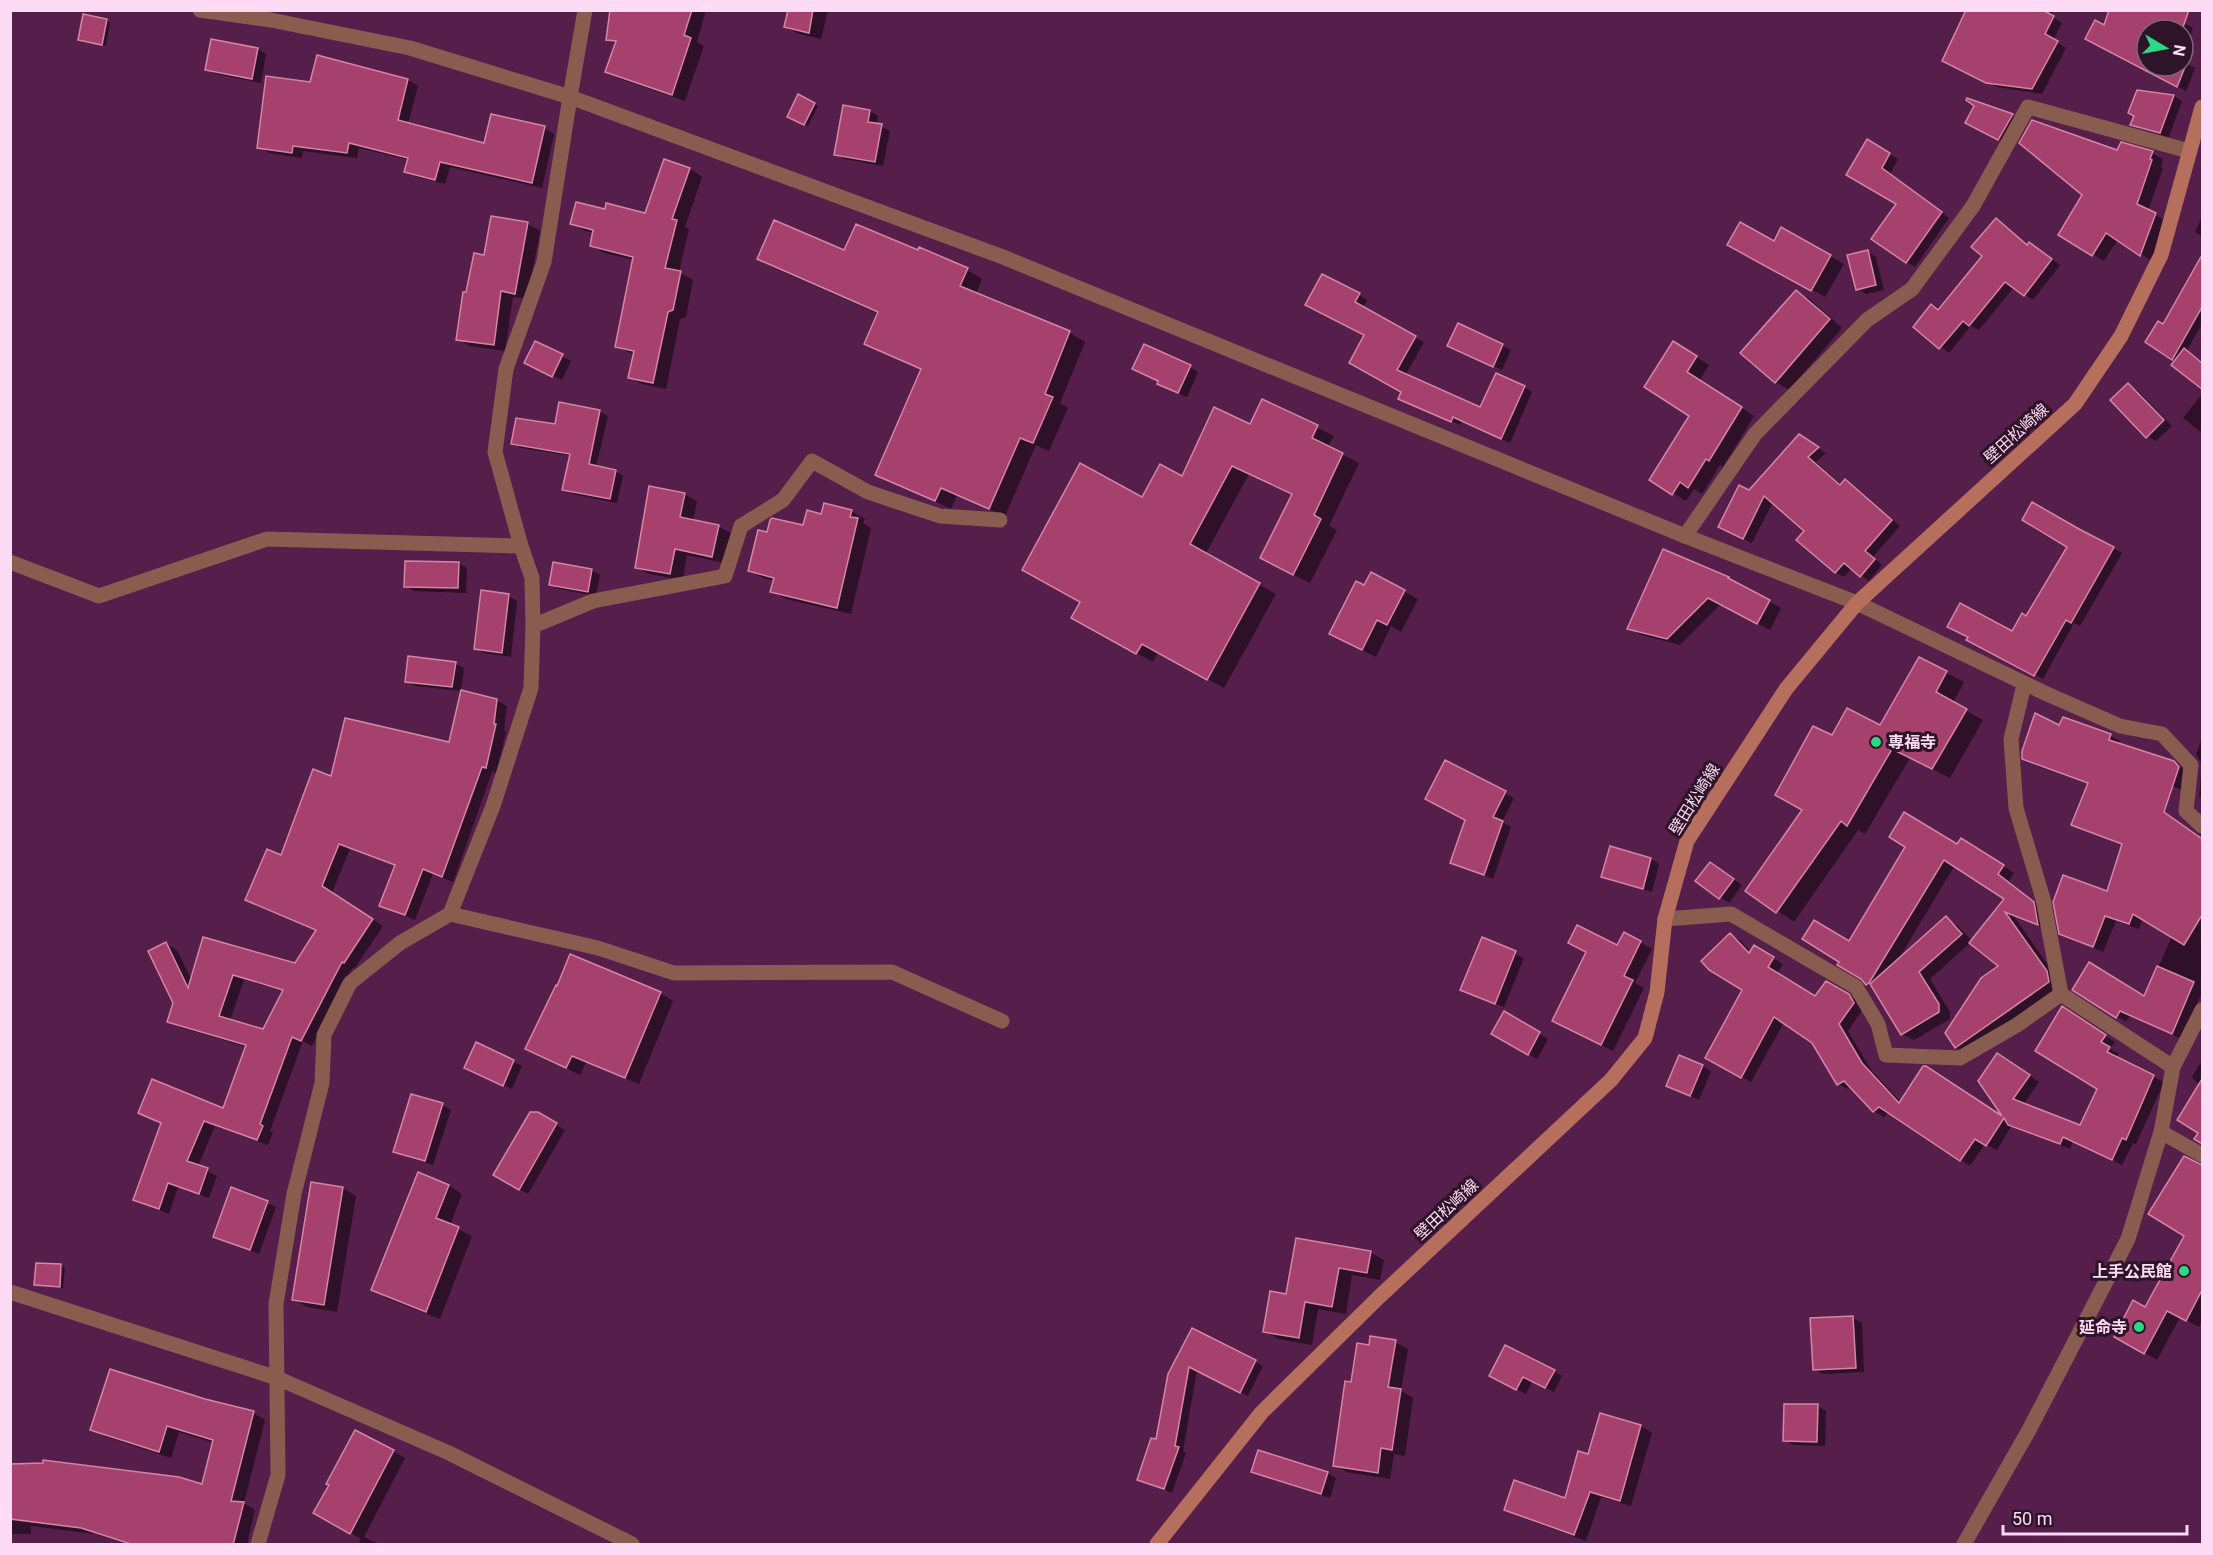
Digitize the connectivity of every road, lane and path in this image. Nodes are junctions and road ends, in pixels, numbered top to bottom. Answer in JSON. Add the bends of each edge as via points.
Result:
{"nodes":[{"id":1,"x":200,"y":10,"type":"edge"},
{"id":2,"x":585,"y":10,"type":"edge"},
{"id":3,"x":570,"y":97,"type":"junction"},
{"id":4,"x":2202,"y":107,"type":"edge"},
{"id":5,"x":2189,"y":151,"type":"junction"},
{"id":6,"x":1000,"y":520,"type":"dead end"},
{"id":7,"x":1684,"y":536,"type":"junction"},
{"id":8,"x":521,"y":546,"type":"junction"},
{"id":9,"x":10,"y":562,"type":"edge"},
{"id":10,"x":1857,"y":603,"type":"junction"},
{"id":11,"x":533,"y":626,"type":"junction"},
{"id":12,"x":2024,"y":685,"type":"junction"},
{"id":13,"x":2202,"y":826,"type":"edge"},
{"id":14,"x":450,"y":914,"type":"junction"},
{"id":15,"x":1665,"y":919,"type":"junction"},
{"id":16,"x":2061,"y":994,"type":"junction"},
{"id":17,"x":2202,"y":1010,"type":"edge"},
{"id":18,"x":1002,"y":1021,"type":"dead end"},
{"id":19,"x":2173,"y":1066,"type":"junction"},
{"id":20,"x":2162,"y":1132,"type":"junction"},
{"id":21,"x":2202,"y":1155,"type":"edge"},
{"id":22,"x":10,"y":1292,"type":"edge"},
{"id":23,"x":277,"y":1378,"type":"junction"},
{"id":24,"x":258,"y":1545,"type":"edge"},
{"id":25,"x":632,"y":1545,"type":"edge"},
{"id":26,"x":1156,"y":1545,"type":"edge"},
{"id":27,"x":1964,"y":1545,"type":"edge"}],
"edges":[{"from":1,"to":3,"type":"street","via":[[410,48]]},
{"from":2,"to":3,"type":"street"},
{"from":3,"to":7,"type":"street","via":[[1003,256]]},
{"from":3,"to":8,"type":"street","via":[[544,262],[506,369],[495,452]]},
{"from":4,"to":5,"type":"main road","name":"壁田松崎線"},
{"from":5,"to":7,"type":"street","via":[[2028,107],[1973,206],[1912,289],[1867,320],[1755,434]]},
{"from":5,"to":10,"type":"main road","name":"壁田松崎線","via":[[2162,255],[2121,336],[2075,404]]},
{"from":6,"to":11,"type":"street","via":[[940,516],[868,492],[812,461],[783,500],[741,525],[725,576],[593,602]]},
{"from":7,"to":10,"type":"street"},
{"from":8,"to":9,"type":"street","via":[[267,539],[99,596]]},
{"from":8,"to":11,"type":"street","via":[[532,578]]},
{"from":10,"to":12,"type":"street"},
{"from":10,"to":15,"type":"main road","name":"壁田松崎線","via":[[1786,689],[1687,841]]},
{"from":11,"to":14,"type":"street","via":[[531,688],[493,806]]},
{"from":12,"to":13,"type":"street","via":[[2120,726],[2162,734],[2191,765],[2186,811]]},
{"from":12,"to":16,"type":"street","via":[[2011,739],[2016,808],[2043,899]]},
{"from":14,"to":18,"type":"street","via":[[598,948],[674,973],[892,972]]},
{"from":14,"to":23,"type":"street","via":[[400,943],[350,983],[324,1035],[322,1083],[294,1194],[276,1304]]},
{"from":15,"to":16,"type":"street","via":[[1731,914],[1856,987],[1878,1024],[1886,1055],[1960,1058]]},
{"from":15,"to":26,"type":"main road","name":"壁田松崎線","via":[[1657,992],[1645,1038],[1611,1080],[1262,1412]]},
{"from":16,"to":19,"type":"street"},
{"from":17,"to":19,"type":"street"},
{"from":19,"to":20,"type":"street"},
{"from":20,"to":21,"type":"street"},
{"from":20,"to":27,"type":"street","via":[[2128,1239]]},
{"from":22,"to":23,"type":"street"},
{"from":23,"to":24,"type":"street","via":[[278,1475]]},
{"from":23,"to":25,"type":"street","via":[[448,1453]]}]}
